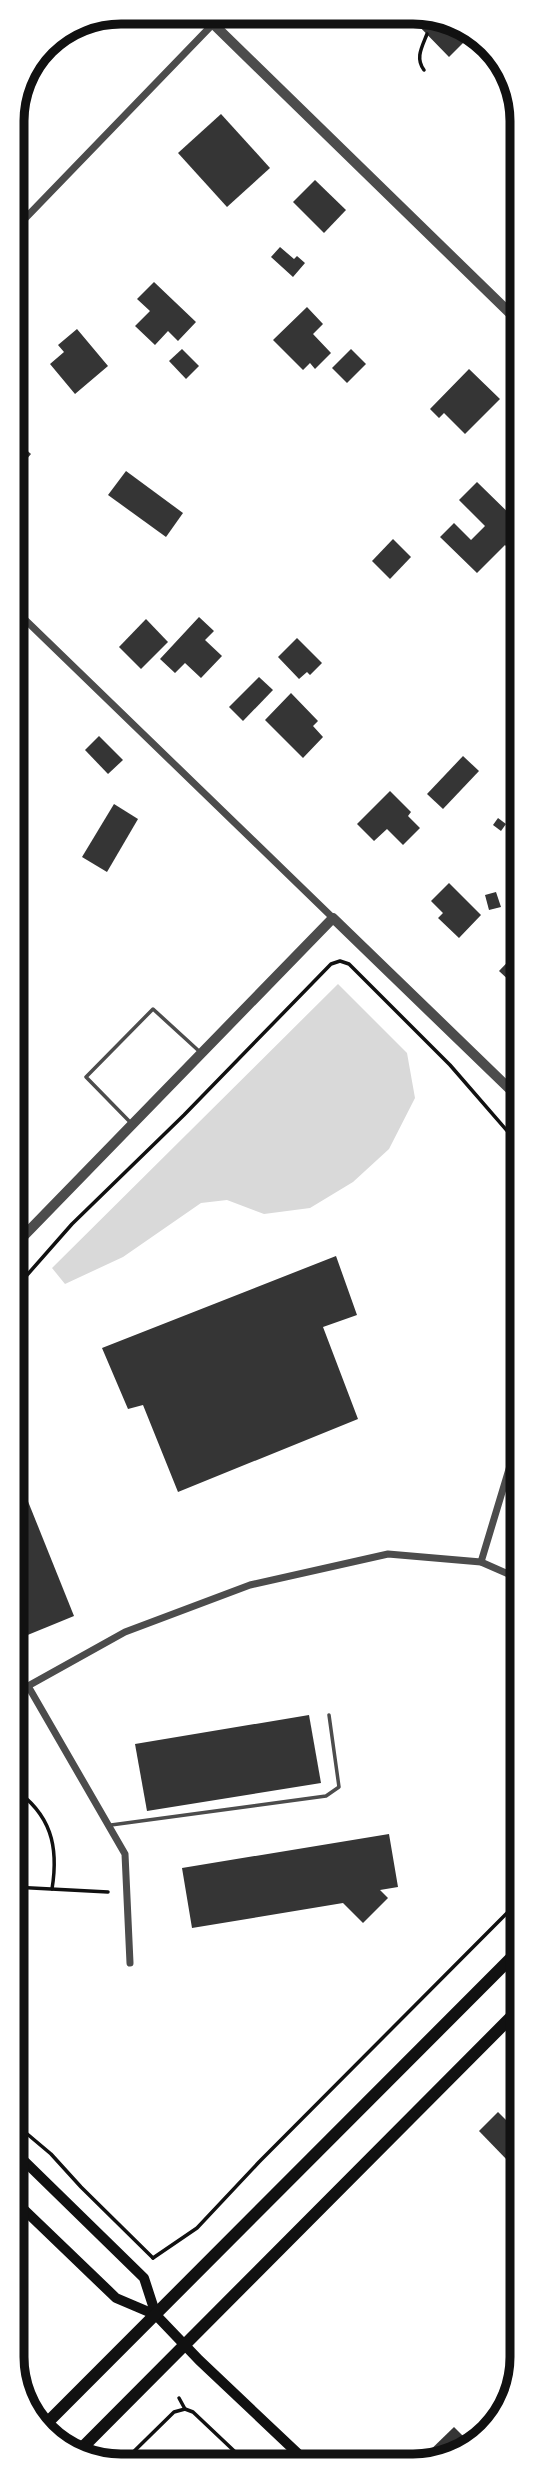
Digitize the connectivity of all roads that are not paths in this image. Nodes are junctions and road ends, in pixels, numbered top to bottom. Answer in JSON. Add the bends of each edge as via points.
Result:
{"nodes":[{"id":1,"x":213,"y":24,"type":"joint"},
{"id":2,"x":25,"y":219,"type":"edge"},
{"id":3,"x":510,"y":313,"type":"edge"},
{"id":4,"x":25,"y":619,"type":"edge"},
{"id":5,"x":333,"y":918,"type":"junction"},
{"id":6,"x":201,"y":1054,"type":"junction"},
{"id":7,"x":510,"y":1089,"type":"edge"},
{"id":8,"x":132,"y":1124,"type":"junction"},
{"id":9,"x":25,"y":1235,"type":"edge"},
{"id":10,"x":510,"y":1466,"type":"edge"},
{"id":11,"x":481,"y":1562,"type":"junction"},
{"id":12,"x":510,"y":1575,"type":"edge"},
{"id":13,"x":29,"y":1686,"type":"junction"},
{"id":14,"x":24,"y":1689,"type":"edge"},
{"id":15,"x":329,"y":1715,"type":"dead end"},
{"id":16,"x":109,"y":1826,"type":"junction"},
{"id":17,"x":510,"y":1959,"type":"edge"},
{"id":18,"x":130,"y":1963,"type":"dead end"},
{"id":19,"x":510,"y":2018,"type":"edge"},
{"id":20,"x":24,"y":2161,"type":"edge"},
{"id":21,"x":24,"y":2210,"type":"edge"},
{"id":22,"x":156,"y":2315,"type":"junction"},
{"id":23,"x":185,"y":2345,"type":"junction"},
{"id":24,"x":49,"y":2421,"type":"edge"},
{"id":25,"x":84,"y":2446,"type":"edge"},
{"id":26,"x":299,"y":2454,"type":"edge"}],
"edges":[{"from":1,"to":2,"type":"street"},
{"from":1,"to":3,"type":"street"},
{"from":4,"to":5,"type":"street"},
{"from":5,"to":6,"type":"street"},
{"from":5,"to":7,"type":"street"},
{"from":6,"to":8,"type":"street"},
{"from":6,"to":8,"type":"lane","via":[[153,1009],[86,1077]]},
{"from":8,"to":9,"type":"street"},
{"from":10,"to":11,"type":"street"},
{"from":11,"to":12,"type":"street"},
{"from":11,"to":13,"type":"street","via":[[388,1554],[250,1585],[125,1632]]},
{"from":13,"to":14,"type":"street"},
{"from":13,"to":16,"type":"street"},
{"from":15,"to":16,"type":"lane","via":[[339,1787],[333,1793]]},
{"from":16,"to":18,"type":"street","via":[[125,1854]]},
{"from":17,"to":22,"type":"main road"},
{"from":19,"to":23,"type":"main road"},
{"from":20,"to":22,"type":"main road","via":[[144,2277]]},
{"from":21,"to":22,"type":"main road","via":[[116,2298]]},
{"from":22,"to":23,"type":"main road"},
{"from":22,"to":24,"type":"main road"},
{"from":23,"to":25,"type":"main road"},
{"from":23,"to":26,"type":"main road"}]}
